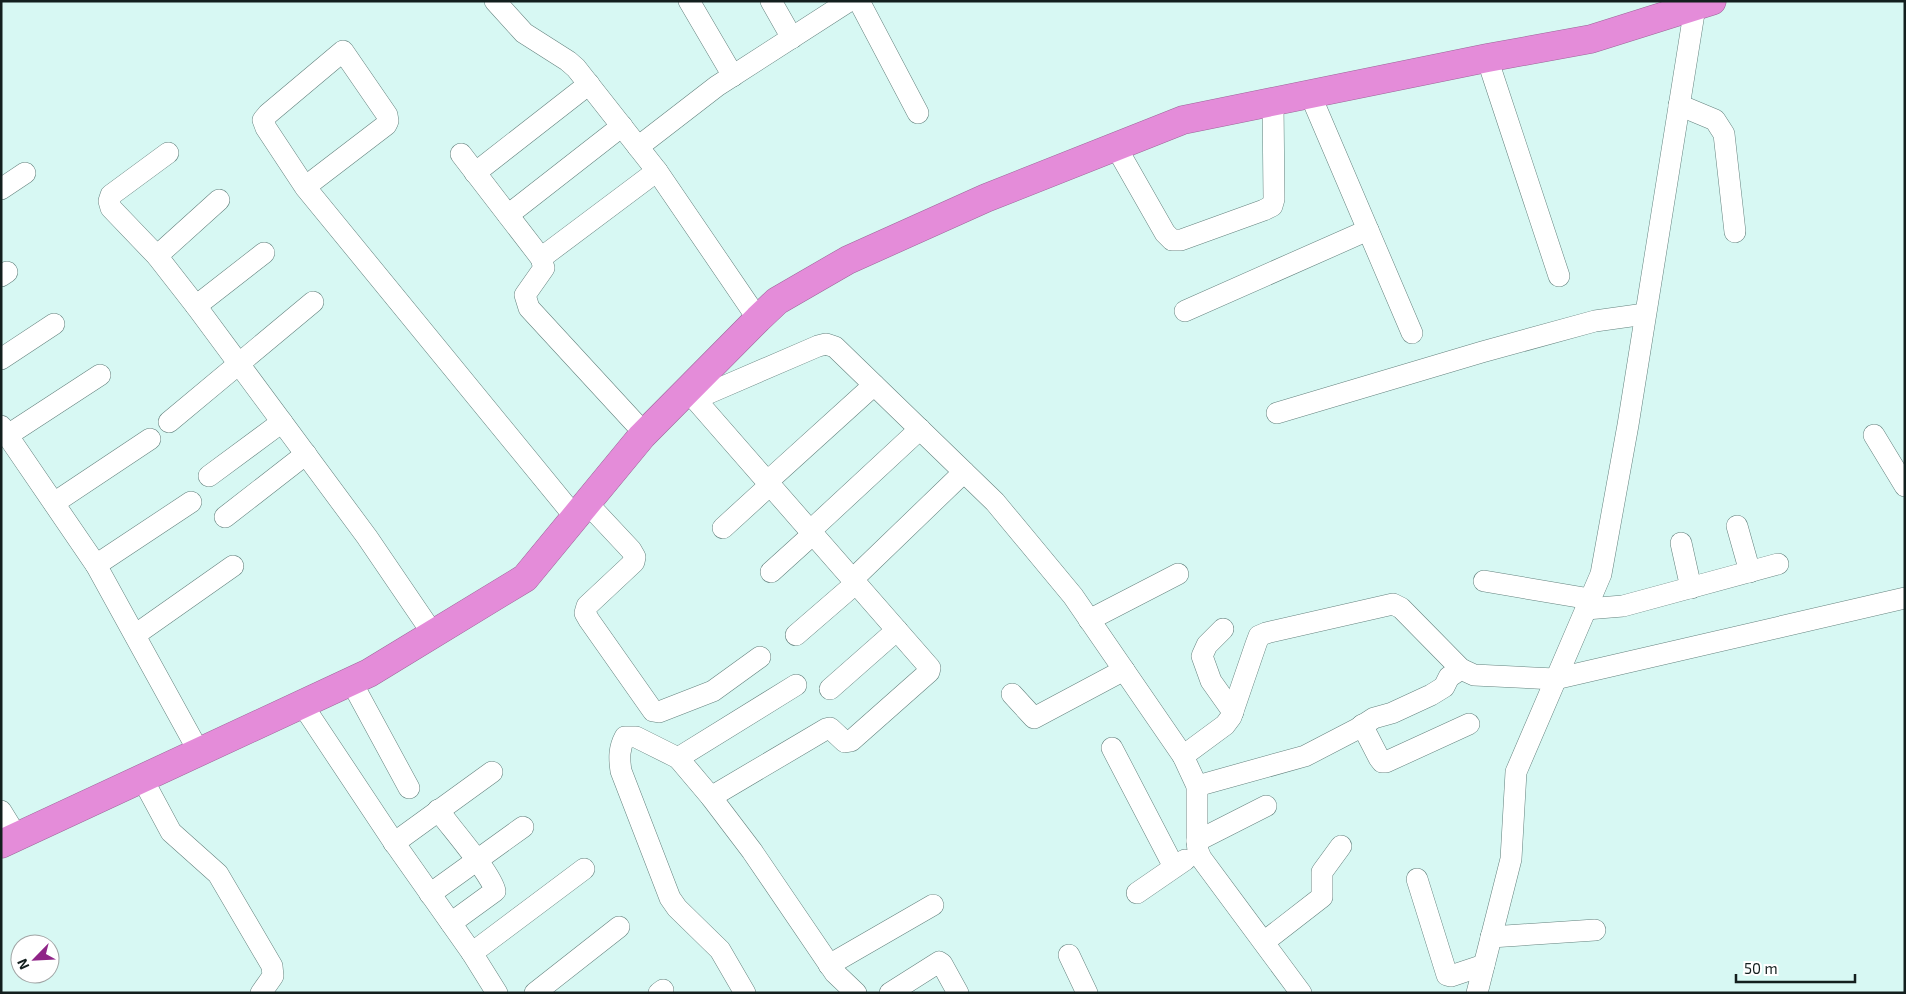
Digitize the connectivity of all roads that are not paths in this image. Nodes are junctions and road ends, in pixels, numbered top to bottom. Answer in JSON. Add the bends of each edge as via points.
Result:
{"nodes":[{"id":1,"x":494,"y":1,"type":"edge"},
{"id":2,"x":689,"y":1,"type":"edge"},
{"id":3,"x":771,"y":1,"type":"edge"},
{"id":4,"x":849,"y":1,"type":"edge"},
{"id":5,"x":860,"y":1,"type":"edge"},
{"id":6,"x":1703,"y":4,"type":"edge"},
{"id":7,"x":1665,"y":8,"type":"edge"},
{"id":8,"x":792,"y":38,"type":"junction"},
{"id":9,"x":1487,"y":58,"type":"junction"},
{"id":10,"x":733,"y":76,"type":"junction"},
{"id":11,"x":589,"y":84,"type":"junction"},
{"id":12,"x":1310,"y":94,"type":"junction"},
{"id":13,"x":1273,"y":102,"type":"junction"},
{"id":14,"x":1679,"y":105,"type":"junction"},
{"id":15,"x":918,"y":113,"type":"dead end"},
{"id":16,"x":622,"y":126,"type":"junction"},
{"id":17,"x":638,"y":147,"type":"junction"},
{"id":18,"x":1116,"y":147,"type":"junction"},
{"id":19,"x":168,"y":153,"type":"dead end"},
{"id":20,"x":461,"y":154,"type":"dead end"},
{"id":21,"x":657,"y":171,"type":"junction"},
{"id":22,"x":25,"y":173,"type":"dead end"},
{"id":23,"x":475,"y":173,"type":"junction"},
{"id":24,"x":305,"y":186,"type":"junction"},
{"id":25,"x":1,"y":189,"type":"edge"},
{"id":26,"x":219,"y":200,"type":"dead end"},
{"id":27,"x":508,"y":215,"type":"junction"},
{"id":28,"x":1368,"y":230,"type":"junction"},
{"id":29,"x":1734,"y":232,"type":"dead end"},
{"id":30,"x":264,"y":253,"type":"dead end"},
{"id":31,"x":157,"y":256,"type":"junction"},
{"id":32,"x":541,"y":258,"type":"junction"},
{"id":33,"x":1559,"y":276,"type":"dead end"},
{"id":34,"x":313,"y":302,"type":"dead end"},
{"id":35,"x":196,"y":306,"type":"junction"},
{"id":36,"x":1185,"y":311,"type":"dead end"},
{"id":37,"x":1645,"y":314,"type":"junction"},
{"id":38,"x":758,"y":319,"type":"junction"},
{"id":39,"x":54,"y":324,"type":"dead end"},
{"id":40,"x":1412,"y":333,"type":"dead end"},
{"id":41,"x":1,"y":359,"type":"edge"},
{"id":42,"x":239,"y":363,"type":"junction"},
{"id":43,"x":100,"y":375,"type":"dead end"},
{"id":44,"x":874,"y":385,"type":"junction"},
{"id":45,"x":692,"y":395,"type":"junction"},
{"id":46,"x":1277,"y":413,"type":"dead end"},
{"id":47,"x":169,"y":422,"type":"dead end"},
{"id":48,"x":282,"y":422,"type":"junction"},
{"id":49,"x":920,"y":429,"type":"junction"},
{"id":50,"x":5,"y":430,"type":"edge"},
{"id":51,"x":644,"y":434,"type":"junction"},
{"id":52,"x":1874,"y":435,"type":"dead end"},
{"id":53,"x":150,"y":438,"type":"dead end"},
{"id":54,"x":306,"y":454,"type":"junction"},
{"id":55,"x":964,"y":472,"type":"junction"},
{"id":56,"x":209,"y":476,"type":"dead end"},
{"id":57,"x":769,"y":483,"type":"junction"},
{"id":58,"x":1905,"y":486,"type":"edge"},
{"id":59,"x":191,"y":502,"type":"dead end"},
{"id":60,"x":54,"y":503,"type":"junction"},
{"id":61,"x":581,"y":510,"type":"junction"},
{"id":62,"x":225,"y":517,"type":"dead end"},
{"id":63,"x":1738,"y":526,"type":"dead end"},
{"id":64,"x":723,"y":528,"type":"dead end"},
{"id":65,"x":811,"y":533,"type":"junction"},
{"id":66,"x":1681,"y":543,"type":"dead end"},
{"id":67,"x":1778,"y":564,"type":"dead end"},
{"id":68,"x":96,"y":565,"type":"junction"},
{"id":69,"x":234,"y":566,"type":"dead end"},
{"id":70,"x":771,"y":572,"type":"dead end"},
{"id":71,"x":1750,"y":572,"type":"junction"},
{"id":72,"x":1178,"y":574,"type":"dead end"},
{"id":73,"x":1484,"y":581,"type":"dead end"},
{"id":74,"x":854,"y":582,"type":"junction"},
{"id":75,"x":1690,"y":588,"type":"junction"},
{"id":76,"x":1905,"y":598,"type":"edge"},
{"id":77,"x":1588,"y":604,"type":"junction"},
{"id":78,"x":1089,"y":620,"type":"junction"},
{"id":79,"x":897,"y":630,"type":"junction"},
{"id":80,"x":1223,"y":630,"type":"dead end"},
{"id":81,"x":433,"y":634,"type":"junction"},
{"id":82,"x":134,"y":635,"type":"junction"},
{"id":83,"x":796,"y":636,"type":"dead end"},
{"id":84,"x":760,"y":656,"type":"dead end"},
{"id":85,"x":1462,"y":669,"type":"junction"},
{"id":86,"x":1124,"y":670,"type":"junction"},
{"id":87,"x":1555,"y":679,"type":"junction"},
{"id":88,"x":351,"y":681,"type":"junction"},
{"id":89,"x":796,"y":685,"type":"dead end"},
{"id":90,"x":830,"y":688,"type":"dead end"},
{"id":91,"x":1012,"y":694,"type":"dead end"},
{"id":92,"x":302,"y":704,"type":"junction"},
{"id":93,"x":1233,"y":712,"type":"junction"},
{"id":94,"x":1469,"y":724,"type":"dead end"},
{"id":95,"x":1362,"y":725,"type":"junction"},
{"id":96,"x":1112,"y":748,"type":"dead end"},
{"id":97,"x":199,"y":752,"type":"junction"},
{"id":98,"x":1183,"y":756,"type":"junction"},
{"id":99,"x":678,"y":758,"type":"junction"},
{"id":100,"x":492,"y":772,"type":"dead end"},
{"id":101,"x":142,"y":778,"type":"junction"},
{"id":102,"x":1197,"y":786,"type":"junction"},
{"id":103,"x":409,"y":788,"type":"dead end"},
{"id":104,"x":711,"y":797,"type":"junction"},
{"id":105,"x":1266,"y":806,"type":"dead end"},
{"id":106,"x":438,"y":810,"type":"junction"},
{"id":107,"x":1,"y":811,"type":"edge"},
{"id":108,"x":523,"y":827,"type":"dead end"},
{"id":109,"x":9,"y":840,"type":"edge"},
{"id":110,"x":394,"y":843,"type":"junction"},
{"id":111,"x":1197,"y":846,"type":"junction"},
{"id":112,"x":1340,"y":846,"type":"dead end"},
{"id":113,"x":477,"y":861,"type":"junction"},
{"id":114,"x":1174,"y":867,"type":"junction"},
{"id":115,"x":584,"y":869,"type":"dead end"},
{"id":116,"x":1417,"y":879,"type":"dead end"},
{"id":117,"x":1137,"y":892,"type":"dead end"},
{"id":118,"x":430,"y":894,"type":"junction"},
{"id":119,"x":932,"y":905,"type":"dead end"},
{"id":120,"x":452,"y":924,"type":"junction"},
{"id":121,"x":619,"y":927,"type":"dead end"},
{"id":122,"x":1596,"y":930,"type":"dead end"},
{"id":123,"x":1491,"y":937,"type":"junction"},
{"id":124,"x":1264,"y":942,"type":"junction"},
{"id":125,"x":472,"y":953,"type":"junction"},
{"id":126,"x":1069,"y":955,"type":"dead end"},
{"id":127,"x":830,"y":965,"type":"junction"},
{"id":128,"x":1484,"y":965,"type":"junction"},
{"id":129,"x":849,"y":989,"type":"edge"},
{"id":130,"x":260,"y":993,"type":"edge"},
{"id":131,"x":497,"y":993,"type":"edge"},
{"id":132,"x":535,"y":993,"type":"edge"},
{"id":133,"x":745,"y":993,"type":"edge"},
{"id":134,"x":890,"y":993,"type":"edge"},
{"id":135,"x":958,"y":993,"type":"edge"},
{"id":136,"x":1088,"y":993,"type":"edge"},
{"id":137,"x":1301,"y":993,"type":"edge"},
{"id":138,"x":1477,"y":993,"type":"edge"}],
"edges":[{"from":1,"to":11,"type":"street","via":[[524,33],[568,61]]},
{"from":2,"to":10,"type":"street"},
{"from":3,"to":8,"type":"street"},
{"from":4,"to":8,"type":"street"},
{"from":5,"to":15,"type":"street"},
{"from":6,"to":7,"type":"highway"},
{"from":6,"to":14,"type":"street"},
{"from":7,"to":9,"type":"highway","via":[[1591,38]]},
{"from":8,"to":10,"type":"street"},
{"from":9,"to":12,"type":"highway"},
{"from":9,"to":33,"type":"street"},
{"from":10,"to":17,"type":"street"},
{"from":11,"to":16,"type":"street"},
{"from":11,"to":23,"type":"street"},
{"from":12,"to":13,"type":"highway"},
{"from":12,"to":28,"type":"street"},
{"from":13,"to":18,"type":"highway","via":[[1183,120]]},
{"from":13,"to":18,"type":"street","via":[[1272,206],[1181,240],[1172,240],[1165,233]]},
{"from":14,"to":29,"type":"street","via":[[1715,120],[1724,134]]},
{"from":14,"to":37,"type":"street"},
{"from":16,"to":17,"type":"street"},
{"from":16,"to":27,"type":"street"},
{"from":17,"to":21,"type":"street"},
{"from":18,"to":38,"type":"highway","via":[[986,198],[848,260],[777,301]]},
{"from":19,"to":31,"type":"street","via":[[111,195],[109,201],[111,208]]},
{"from":20,"to":23,"type":"street"},
{"from":21,"to":32,"type":"street"},
{"from":21,"to":38,"type":"street"},
{"from":22,"to":25,"type":"street"},
{"from":23,"to":27,"type":"street"},
{"from":24,"to":24,"type":"street","via":[[263,120],[343,51],[388,120],[386,125]]},
{"from":24,"to":61,"type":"street"},
{"from":26,"to":31,"type":"street"},
{"from":27,"to":32,"type":"street"},
{"from":28,"to":36,"type":"street"},
{"from":28,"to":40,"type":"street"},
{"from":30,"to":35,"type":"street"},
{"from":31,"to":35,"type":"street"},
{"from":32,"to":51,"type":"street","via":[[544,268],[525,295],[529,308]]},
{"from":34,"to":42,"type":"street"},
{"from":35,"to":42,"type":"street"},
{"from":37,"to":46,"type":"street","via":[[1576,326]]},
{"from":37,"to":77,"type":"street","via":[[1601,574]]},
{"from":38,"to":45,"type":"highway"},
{"from":39,"to":41,"type":"street"},
{"from":42,"to":47,"type":"street"},
{"from":42,"to":48,"type":"street"},
{"from":43,"to":50,"type":"street"},
{"from":44,"to":45,"type":"street","via":[[835,347],[826,344]]},
{"from":44,"to":49,"type":"street"},
{"from":44,"to":57,"type":"street"},
{"from":45,"to":51,"type":"highway"},
{"from":45,"to":57,"type":"street"},
{"from":48,"to":54,"type":"street"},
{"from":48,"to":56,"type":"street"},
{"from":49,"to":55,"type":"street"},
{"from":49,"to":65,"type":"street"},
{"from":50,"to":60,"type":"street"},
{"from":51,"to":61,"type":"highway"},
{"from":52,"to":58,"type":"street"},
{"from":53,"to":60,"type":"street"},
{"from":54,"to":62,"type":"street"},
{"from":54,"to":81,"type":"street"},
{"from":55,"to":74,"type":"street"},
{"from":55,"to":78,"type":"street","via":[[1004,513]]},
{"from":57,"to":64,"type":"street"},
{"from":57,"to":65,"type":"street"},
{"from":59,"to":68,"type":"street"},
{"from":60,"to":68,"type":"street"},
{"from":61,"to":81,"type":"highway","via":[[525,578]]},
{"from":61,"to":84,"type":"street","via":[[635,556],[634,562],[587,606],[585,613],[653,711],[659,712],[706,695]]},
{"from":63,"to":71,"type":"street"},
{"from":65,"to":70,"type":"street"},
{"from":65,"to":74,"type":"street"},
{"from":66,"to":75,"type":"street"},
{"from":67,"to":71,"type":"street"},
{"from":68,"to":82,"type":"street"},
{"from":69,"to":82,"type":"street"},
{"from":71,"to":75,"type":"street"},
{"from":72,"to":78,"type":"street"},
{"from":73,"to":77,"type":"street"},
{"from":74,"to":79,"type":"street"},
{"from":74,"to":83,"type":"street"},
{"from":75,"to":77,"type":"street","via":[[1623,606]]},
{"from":76,"to":87,"type":"street"},
{"from":77,"to":87,"type":"street"},
{"from":78,"to":86,"type":"street"},
{"from":79,"to":90,"type":"street"},
{"from":79,"to":104,"type":"street","via":[[927,664],[929,672],[866,729],[845,742],[830,728],[826,729]]},
{"from":80,"to":93,"type":"street","via":[[1207,645],[1202,656],[1211,681]]},
{"from":81,"to":88,"type":"highway"},
{"from":82,"to":97,"type":"street"},
{"from":85,"to":87,"type":"street","via":[[1474,675]]},
{"from":85,"to":93,"type":"street","via":[[1401,608],[1385,605],[1260,636]]},
{"from":85,"to":95,"type":"street","via":[[1431,695]]},
{"from":86,"to":91,"type":"street","via":[[1034,718]]},
{"from":86,"to":98,"type":"street"},
{"from":87,"to":123,"type":"street","via":[[1516,772],[1511,858]]},
{"from":88,"to":92,"type":"highway"},
{"from":88,"to":103,"type":"street"},
{"from":89,"to":99,"type":"street"},
{"from":92,"to":97,"type":"highway"},
{"from":92,"to":110,"type":"street"},
{"from":93,"to":98,"type":"street","via":[[1225,725]]},
{"from":94,"to":95,"type":"street","via":[[1386,762],[1379,758]]},
{"from":95,"to":102,"type":"street","via":[[1297,760]]},
{"from":96,"to":114,"type":"street"},
{"from":97,"to":101,"type":"highway"},
{"from":98,"to":102,"type":"street"},
{"from":99,"to":104,"type":"street"},
{"from":99,"to":133,"type":"street","via":[[636,736],[625,737],[620,745],[621,771],[670,898],[720,950]]},
{"from":100,"to":106,"type":"street"},
{"from":101,"to":109,"type":"highway"},
{"from":101,"to":130,"type":"street","via":[[171,832],[218,874],[272,966],[273,976]]},
{"from":102,"to":111,"type":"street"},
{"from":104,"to":127,"type":"street"},
{"from":105,"to":111,"type":"street"},
{"from":106,"to":110,"type":"street"},
{"from":106,"to":113,"type":"street"},
{"from":107,"to":109,"type":"street"},
{"from":108,"to":113,"type":"street"},
{"from":110,"to":118,"type":"street"},
{"from":111,"to":114,"type":"street"},
{"from":111,"to":124,"type":"street"},
{"from":112,"to":124,"type":"street","via":[[1322,872],[1322,897]]},
{"from":113,"to":118,"type":"street"},
{"from":113,"to":120,"type":"street","via":[[495,891]]},
{"from":114,"to":117,"type":"street"},
{"from":115,"to":125,"type":"street"},
{"from":116,"to":128,"type":"street","via":[[1447,975]]},
{"from":118,"to":120,"type":"street"},
{"from":119,"to":127,"type":"street"},
{"from":120,"to":125,"type":"street"},
{"from":121,"to":132,"type":"street"},
{"from":122,"to":123,"type":"street"},
{"from":123,"to":128,"type":"street"},
{"from":124,"to":137,"type":"street"},
{"from":125,"to":131,"type":"street"},
{"from":126,"to":136,"type":"street"},
{"from":127,"to":129,"type":"street"},
{"from":128,"to":138,"type":"street"},
{"from":134,"to":135,"type":"street","via":[[939,962]]}]}
